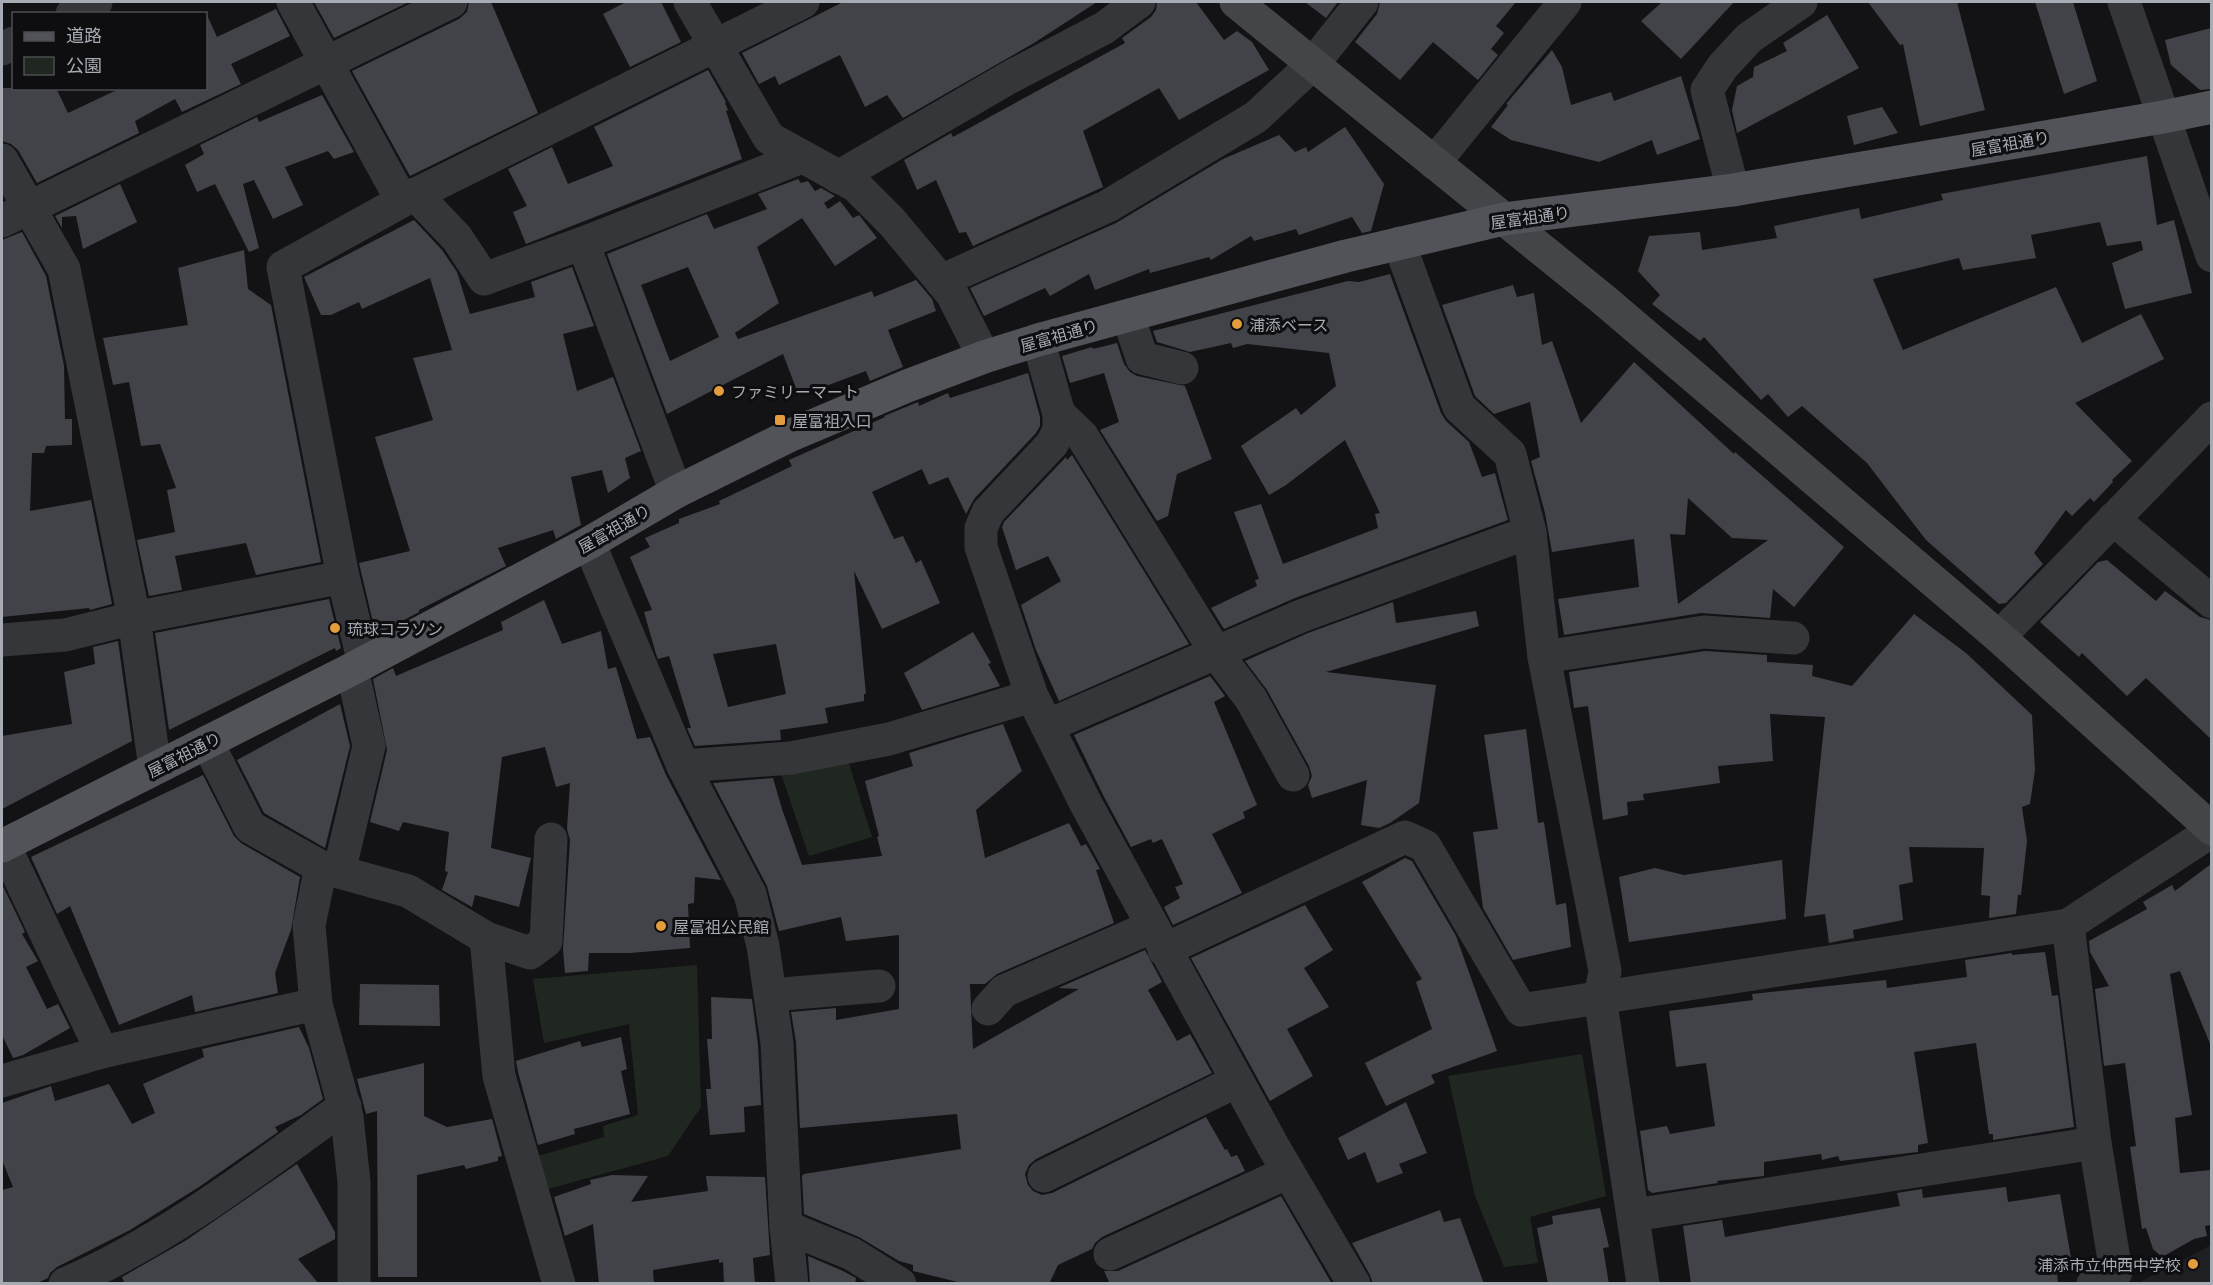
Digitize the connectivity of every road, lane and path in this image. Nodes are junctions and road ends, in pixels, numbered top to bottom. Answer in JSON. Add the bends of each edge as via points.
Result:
{"nodes":[{"id":1,"x":96,"y":2,"type":"edge"},
{"id":2,"x":293,"y":2,"type":"edge"},
{"id":3,"x":451,"y":2,"type":"edge"},
{"id":4,"x":690,"y":2,"type":"edge"},
{"id":5,"x":803,"y":2,"type":"edge"},
{"id":6,"x":1138,"y":2,"type":"edge"},
{"id":7,"x":1236,"y":2,"type":"edge"},
{"id":8,"x":1362,"y":2,"type":"edge"},
{"id":9,"x":1565,"y":2,"type":"edge"},
{"id":10,"x":1801,"y":2,"type":"edge"},
{"id":11,"x":2124,"y":2,"type":"edge"},
{"id":12,"x":76,"y":12,"type":"edge"},
{"id":13,"x":715,"y":44,"type":"junction"},
{"id":14,"x":325,"y":62,"type":"junction"},
{"id":15,"x":1312,"y":64,"type":"junction"},
{"id":16,"x":2211,"y":107,"type":"edge"},
{"id":17,"x":2163,"y":117,"type":"junction"},
{"id":18,"x":802,"y":157,"type":"junction"},
{"id":19,"x":2,"y":160,"type":"edge"},
{"id":20,"x":1434,"y":163,"type":"junction"},
{"id":21,"x":838,"y":177,"type":"junction"},
{"id":22,"x":1733,"y":190,"type":"junction"},
{"id":23,"x":409,"y":197,"type":"junction"},
{"id":24,"x":15,"y":214,"type":"edge"},
{"id":25,"x":1504,"y":219,"type":"junction"},
{"id":26,"x":583,"y":243,"type":"junction"},
{"id":27,"x":1399,"y":243,"type":"junction"},
{"id":28,"x":2211,"y":256,"type":"edge"},
{"id":29,"x":941,"y":281,"type":"junction"},
{"id":30,"x":1128,"y":316,"type":"junction"},
{"id":31,"x":1038,"y":340,"type":"junction"},
{"id":32,"x":984,"y":357,"type":"junction"},
{"id":33,"x":1182,"y":368,"type":"dead end"},
{"id":34,"x":1059,"y":414,"type":"junction"},
{"id":35,"x":2211,"y":418,"type":"edge"},
{"id":36,"x":676,"y":492,"type":"junction"},
{"id":37,"x":2113,"y":519,"type":"junction"},
{"id":38,"x":1530,"y":532,"type":"junction"},
{"id":39,"x":589,"y":543,"type":"junction"},
{"id":40,"x":343,"y":577,"type":"junction"},
{"id":41,"x":2211,"y":602,"type":"edge"},
{"id":42,"x":134,"y":618,"type":"junction"},
{"id":43,"x":1793,"y":638,"type":"dead end"},
{"id":44,"x":1999,"y":638,"type":"junction"},
{"id":45,"x":2,"y":640,"type":"edge"},
{"id":46,"x":1217,"y":654,"type":"junction"},
{"id":47,"x":1544,"y":657,"type":"junction"},
{"id":48,"x":358,"y":666,"type":"junction"},
{"id":49,"x":1032,"y":696,"type":"junction"},
{"id":50,"x":1047,"y":726,"type":"junction"},
{"id":51,"x":207,"y":742,"type":"junction"},
{"id":52,"x":683,"y":766,"type":"junction"},
{"id":53,"x":155,"y":768,"type":"junction"},
{"id":54,"x":1293,"y":775,"type":"dead end"},
{"id":55,"x":2211,"y":830,"type":"edge"},
{"id":56,"x":551,"y":839,"type":"dead end"},
{"id":57,"x":3,"y":846,"type":"edge"},
{"id":58,"x":330,"y":870,"type":"junction"},
{"id":59,"x":2068,"y":925,"type":"junction"},
{"id":60,"x":486,"y":938,"type":"junction"},
{"id":61,"x":1157,"y":938,"type":"junction"},
{"id":62,"x":879,"y":986,"type":"dead end"},
{"id":63,"x":770,"y":995,"type":"junction"},
{"id":64,"x":1600,"y":997,"type":"junction"},
{"id":65,"x":316,"y":1004,"type":"junction"},
{"id":66,"x":988,"y":1009,"type":"dead end"},
{"id":67,"x":102,"y":1052,"type":"junction"},
{"id":68,"x":1237,"y":1080,"type":"junction"},
{"id":69,"x":2,"y":1081,"type":"edge"},
{"id":70,"x":345,"y":1106,"type":"junction"},
{"id":71,"x":2095,"y":1143,"type":"junction"},
{"id":72,"x":1288,"y":1172,"type":"junction"},
{"id":73,"x":1044,"y":1176,"type":"dead end"},
{"id":74,"x":1634,"y":1215,"type":"junction"},
{"id":75,"x":786,"y":1227,"type":"junction"},
{"id":76,"x":1110,"y":1254,"type":"dead end"},
{"id":77,"x":65,"y":1284,"type":"edge"},
{"id":78,"x":354,"y":1284,"type":"edge"},
{"id":79,"x":559,"y":1284,"type":"edge"},
{"id":80,"x":792,"y":1284,"type":"edge"},
{"id":81,"x":900,"y":1284,"type":"edge"},
{"id":82,"x":1354,"y":1284,"type":"edge"},
{"id":83,"x":1643,"y":1284,"type":"edge"},
{"id":84,"x":2093,"y":1284,"type":"edge"}],
"edges":[{"from":1,"to":12,"type":"street"},
{"from":2,"to":14,"type":"street"},
{"from":3,"to":14,"type":"street"},
{"from":4,"to":13,"type":"street"},
{"from":5,"to":13,"type":"street"},
{"from":6,"to":21,"type":"street","via":[[1104,28],[1012,76]]},
{"from":7,"to":15,"type":"street"},
{"from":8,"to":15,"type":"street"},
{"from":9,"to":20,"type":"street"},
{"from":10,"to":22,"type":"street","via":[[1749,38],[1707,90]]},
{"from":11,"to":17,"type":"street"},
{"from":13,"to":18,"type":"street","via":[[769,138]]},
{"from":13,"to":23,"type":"street"},
{"from":14,"to":23,"type":"street"},
{"from":14,"to":24,"type":"street"},
{"from":15,"to":20,"type":"street"},
{"from":15,"to":29,"type":"street","via":[[1256,117],[1108,207]]},
{"from":16,"to":17,"type":"main road","name":"屋富祖通り"},
{"from":17,"to":22,"type":"main road","name":"屋富祖通り"},
{"from":17,"to":28,"type":"street"},
{"from":18,"to":21,"type":"street"},
{"from":18,"to":26,"type":"street"},
{"from":19,"to":24,"type":"street"},
{"from":20,"to":25,"type":"street"},
{"from":21,"to":29,"type":"street","via":[[856,186],[892,222]]},
{"from":22,"to":25,"type":"main road","name":"屋富祖通り"},
{"from":23,"to":26,"type":"street","via":[[457,238],[484,279]]},
{"from":23,"to":40,"type":"street","via":[[282,267]]},
{"from":24,"to":42,"type":"street","via":[[64,269]]},
{"from":25,"to":27,"type":"main road","name":"屋富祖通り"},
{"from":25,"to":44,"type":"street"},
{"from":26,"to":36,"type":"street"},
{"from":27,"to":30,"type":"main road","name":"屋富祖通り"},
{"from":27,"to":38,"type":"street","via":[[1459,407],[1510,454]]},
{"from":29,"to":32,"type":"street","via":[[952,294]]},
{"from":30,"to":31,"type":"main road","name":"屋富祖通り"},
{"from":30,"to":33,"type":"street","via":[[1142,358]]},
{"from":31,"to":32,"type":"main road","name":"屋富祖通り"},
{"from":31,"to":34,"type":"street"},
{"from":32,"to":36,"type":"main road","name":"屋富祖通り","via":[[791,435]]},
{"from":34,"to":46,"type":"street","via":[[1082,436]]},
{"from":34,"to":49,"type":"street","via":[[1059,430],[1052,444],[988,512],[981,528],[981,547]]},
{"from":35,"to":37,"type":"street"},
{"from":36,"to":39,"type":"main road","name":"屋富祖通り"},
{"from":37,"to":41,"type":"street"},
{"from":37,"to":44,"type":"street"},
{"from":38,"to":46,"type":"street","via":[[1300,616]]},
{"from":38,"to":47,"type":"street"},
{"from":39,"to":48,"type":"main road","name":"屋富祖通り"},
{"from":39,"to":52,"type":"street"},
{"from":40,"to":42,"type":"street"},
{"from":40,"to":48,"type":"street"},
{"from":42,"to":45,"type":"street","via":[[65,635]]},
{"from":42,"to":53,"type":"street"},
{"from":43,"to":47,"type":"street","via":[[1704,632]]},
{"from":44,"to":55,"type":"street"},
{"from":46,"to":50,"type":"street"},
{"from":46,"to":54,"type":"street","via":[[1251,699]]},
{"from":47,"to":64,"type":"street","via":[[1605,971]]},
{"from":48,"to":51,"type":"main road","name":"屋富祖通り"},
{"from":48,"to":58,"type":"street","via":[[369,746]]},
{"from":49,"to":50,"type":"street"},
{"from":49,"to":52,"type":"street","via":[[889,739],[792,758]]},
{"from":50,"to":61,"type":"street"},
{"from":51,"to":53,"type":"main road","name":"屋富祖通り"},
{"from":51,"to":58,"type":"street","via":[[250,827]]},
{"from":52,"to":63,"type":"street","via":[[750,894]]},
{"from":53,"to":57,"type":"main road","name":"屋富祖通り"},
{"from":55,"to":59,"type":"street"},
{"from":56,"to":60,"type":"street","via":[[546,941],[530,953]]},
{"from":57,"to":67,"type":"street"},
{"from":58,"to":60,"type":"street","via":[[408,891]]},
{"from":58,"to":65,"type":"street","via":[[309,925]]},
{"from":59,"to":64,"type":"street"},
{"from":59,"to":71,"type":"street"},
{"from":60,"to":79,"type":"street","via":[[499,1076]]},
{"from":61,"to":64,"type":"street","via":[[1405,837],[1425,846],[1521,1010]]},
{"from":61,"to":66,"type":"street","via":[[1004,991]]},
{"from":61,"to":68,"type":"street"},
{"from":62,"to":63,"type":"street"},
{"from":63,"to":75,"type":"street","via":[[777,1042]]},
{"from":64,"to":74,"type":"street"},
{"from":65,"to":67,"type":"street"},
{"from":65,"to":70,"type":"street"},
{"from":67,"to":69,"type":"street"},
{"from":68,"to":72,"type":"street"},
{"from":68,"to":73,"type":"street"},
{"from":70,"to":77,"type":"street","via":[[194,1215],[104,1267]]},
{"from":70,"to":78,"type":"street","via":[[354,1182]]},
{"from":71,"to":74,"type":"street"},
{"from":71,"to":84,"type":"street","via":[[2116,1272]]},
{"from":72,"to":76,"type":"street"},
{"from":72,"to":82,"type":"street"},
{"from":74,"to":83,"type":"street"},
{"from":75,"to":80,"type":"street"},
{"from":75,"to":81,"type":"street","via":[[852,1254]]}]}
